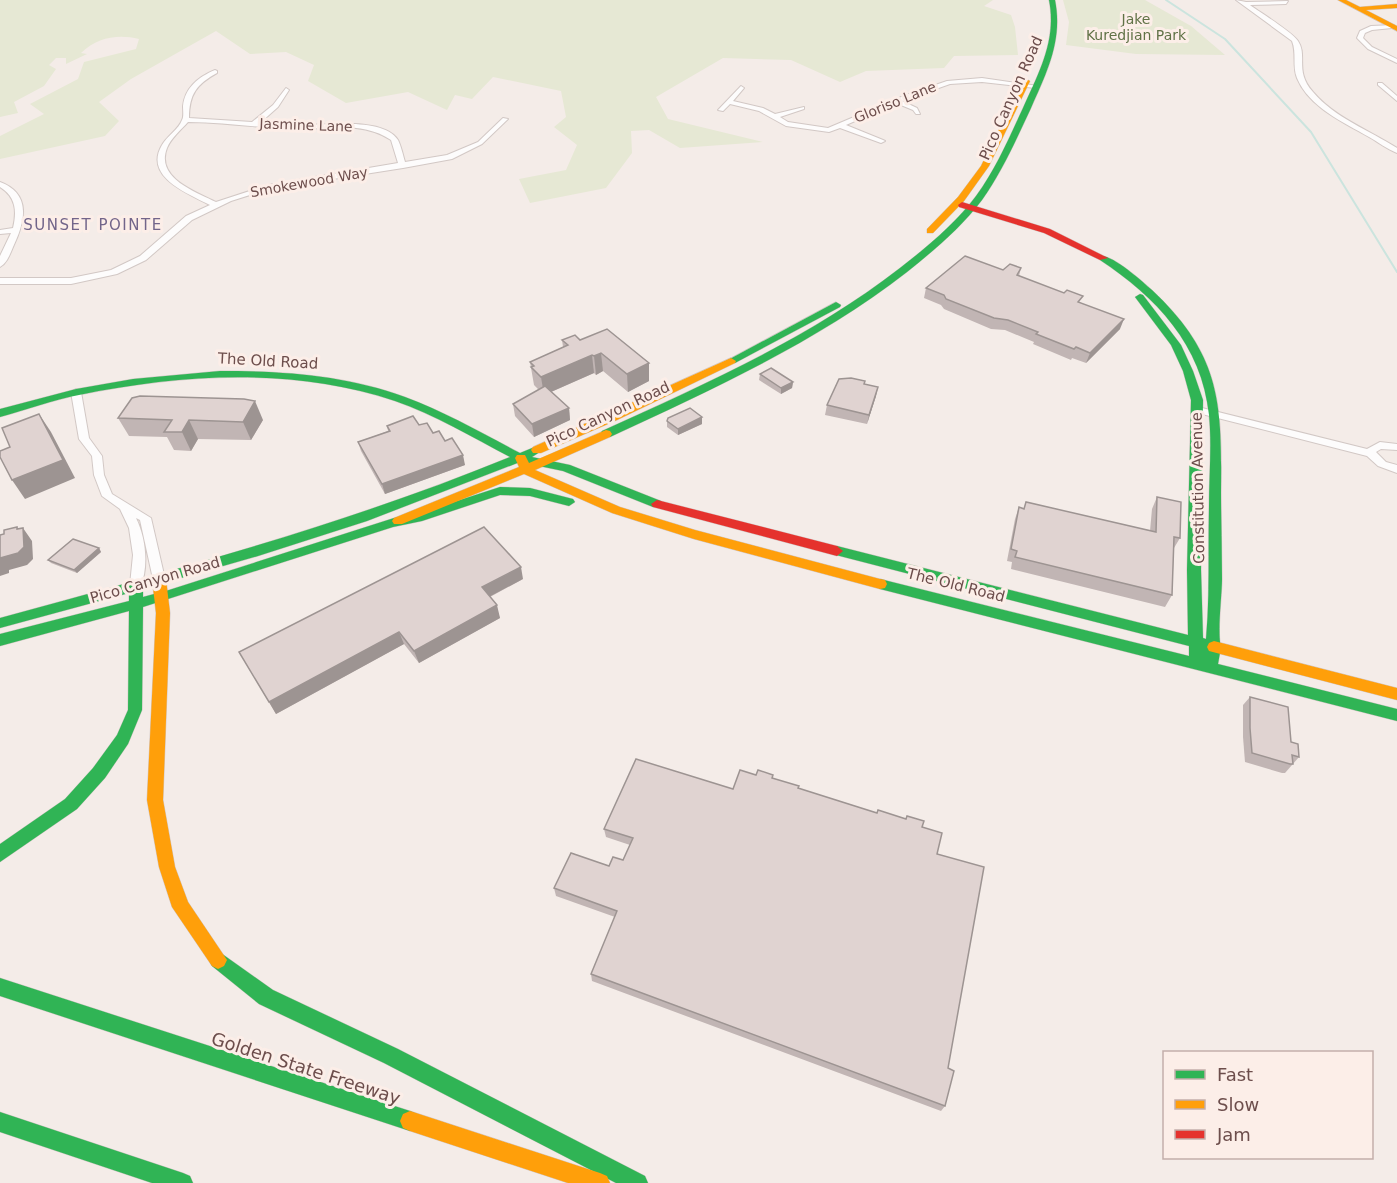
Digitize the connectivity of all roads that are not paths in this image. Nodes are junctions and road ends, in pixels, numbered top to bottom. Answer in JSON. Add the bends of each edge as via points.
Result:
{"nodes":[{"id":1,"x":1042,"y":0,"type":"edge"},
{"id":2,"x":1052,"y":0,"type":"edge"},
{"id":3,"x":1341,"y":0,"type":"edge"},
{"id":4,"x":1242,"y":2,"type":"edge"},
{"id":5,"x":1286,"y":2,"type":"dead end"},
{"id":6,"x":1360,"y":6,"type":"edge"},
{"id":7,"x":1397,"y":6,"type":"edge"},
{"id":8,"x":1395,"y":26,"type":"edge"},
{"id":9,"x":1397,"y":61,"type":"edge"},
{"id":10,"x":215,"y":72,"type":"dead end"},
{"id":11,"x":958,"y":81,"type":"junction"},
{"id":12,"x":1380,"y":84,"type":"dead end"},
{"id":13,"x":1030,"y":86,"type":"junction"},
{"id":14,"x":741,"y":88,"type":"dead end"},
{"id":15,"x":967,"y":89,"type":"dead end"},
{"id":16,"x":286,"y":90,"type":"dead end"},
{"id":17,"x":1397,"y":99,"type":"edge"},
{"id":18,"x":896,"y":101,"type":"junction"},
{"id":19,"x":728,"y":102,"type":"junction"},
{"id":20,"x":802,"y":108,"type":"dead end"},
{"id":21,"x":721,"y":110,"type":"dead end"},
{"id":22,"x":918,"y":113,"type":"dead end"},
{"id":23,"x":774,"y":117,"type":"junction"},
{"id":24,"x":506,"y":119,"type":"dead end"},
{"id":25,"x":186,"y":120,"type":"junction"},
{"id":26,"x":255,"y":123,"type":"junction"},
{"id":27,"x":840,"y":125,"type":"junction"},
{"id":28,"x":881,"y":141,"type":"dead end"},
{"id":29,"x":1397,"y":151,"type":"edge"},
{"id":30,"x":403,"y":166,"type":"junction"},
{"id":31,"x":0,"y":184,"type":"edge"},
{"id":32,"x":215,"y":204,"type":"junction"},
{"id":33,"x":962,"y":208,"type":"junction"},
{"id":34,"x":15,"y":230,"type":"junction"},
{"id":35,"x":0,"y":232,"type":"edge"},
{"id":36,"x":0,"y":264,"type":"edge"},
{"id":37,"x":0,"y":275,"type":"edge"},
{"id":38,"x":0,"y":281,"type":"edge"},
{"id":39,"x":51,"y":281,"type":"junction"},
{"id":40,"x":76,"y":392,"type":"junction"},
{"id":41,"x":1198,"y":410,"type":"junction"},
{"id":42,"x":0,"y":413,"type":"edge"},
{"id":43,"x":1215,"y":414,"type":"junction"},
{"id":44,"x":1397,"y":447,"type":"edge"},
{"id":45,"x":1371,"y":453,"type":"junction"},
{"id":46,"x":544,"y":463,"type":"junction"},
{"id":47,"x":524,"y":464,"type":"junction"},
{"id":48,"x":1397,"y":469,"type":"edge"},
{"id":49,"x":122,"y":507,"type":"junction"},
{"id":50,"x":616,"y":510,"type":"junction"},
{"id":51,"x":392,"y":523,"type":"junction"},
{"id":52,"x":159,"y":579,"type":"junction"},
{"id":53,"x":136,"y":585,"type":"junction"},
{"id":54,"x":162,"y":597,"type":"junction"},
{"id":55,"x":137,"y":605,"type":"junction"},
{"id":56,"x":0,"y":622,"type":"edge"},
{"id":57,"x":0,"y":640,"type":"edge"},
{"id":58,"x":1196,"y":643,"type":"junction"},
{"id":59,"x":1213,"y":648,"type":"junction"},
{"id":60,"x":1196,"y":663,"type":"junction"},
{"id":61,"x":1210,"y":667,"type":"junction"},
{"id":62,"x":1397,"y":694,"type":"edge"},
{"id":63,"x":1397,"y":715,"type":"edge"},
{"id":64,"x":0,"y":854,"type":"edge"},
{"id":65,"x":0,"y":987,"type":"edge"},
{"id":66,"x":0,"y":1122,"type":"edge"},
{"id":67,"x":183,"y":1183,"type":"edge"},
{"id":68,"x":600,"y":1183,"type":"edge"},
{"id":69,"x":638,"y":1183,"type":"edge"}],
"edges":[{"from":1,"to":13,"type":"main road","name":"Pico Canyon Road","via":[[1047,27]]},
{"from":2,"to":13,"type":"main road","name":"Pico Canyon Road","via":[[1057,31]]},
{"from":3,"to":6,"type":"main road"},
{"from":4,"to":5,"type":"street"},
{"from":4,"to":29,"type":"street","via":[[1295,40],[1299,75],[1318,101]]},
{"from":6,"to":7,"type":"main road"},
{"from":6,"to":8,"type":"main road"},
{"from":8,"to":9,"type":"street","via":[[1366,29],[1360,38],[1370,48]]},
{"from":10,"to":25,"type":"street","via":[[192,88],[186,102]]},
{"from":11,"to":13,"type":"street","name":"Gloriso Lane","via":[[990,77]]},
{"from":11,"to":15,"type":"street"},
{"from":11,"to":18,"type":"street","name":"Gloriso Lane","via":[[941,83]]},
{"from":12,"to":17,"type":"street"},
{"from":13,"to":33,"type":"main road","name":"Pico Canyon Road","via":[[1000,166]]},
{"from":14,"to":19,"type":"street"},
{"from":16,"to":26,"type":"street","via":[[276,106]]},
{"from":18,"to":22,"type":"street"},
{"from":18,"to":27,"type":"street","name":"Gloriso Lane"},
{"from":19,"to":21,"type":"street"},
{"from":19,"to":23,"type":"street","via":[[761,109]]},
{"from":20,"to":23,"type":"street"},
{"from":23,"to":27,"type":"street","name":"Gloriso Lane","via":[[790,125],[829,130]]},
{"from":24,"to":30,"type":"street","name":"Smokewood Way","via":[[465,152]]},
{"from":25,"to":26,"type":"street","name":"Jasmine Lane"},
{"from":25,"to":32,"type":"street","via":[[163,149],[162,169],[174,183]]},
{"from":26,"to":30,"type":"street","name":"Jasmine Lane","via":[[372,128],[394,140]]},
{"from":27,"to":28,"type":"street"},
{"from":30,"to":32,"type":"street","name":"Smokewood Way","via":[[268,188]]},
{"from":31,"to":34,"type":"street","via":[[18,197],[22,213]]},
{"from":32,"to":39,"type":"street","name":"Smokewood Way","via":[[125,267],[88,279]]},
{"from":33,"to":41,"type":"main road","name":"Constitution Avenue","via":[[1064,245],[1129,286],[1153,310],[1176,343],[1193,382]]},
{"from":33,"to":43,"type":"main road","name":"Constitution Avenue","via":[[1023,221],[1064,236],[1123,268],[1142,283],[1171,312],[1191,341],[1204,370]]},
{"from":33,"to":46,"type":"main road","name":"Pico Canyon Road","via":[[924,254],[841,316],[720,380]]},
{"from":33,"to":47,"type":"main road","name":"Pico Canyon Road","via":[[838,304]]},
{"from":34,"to":35,"type":"street"},
{"from":34,"to":36,"type":"street"},
{"from":37,"to":39,"type":"street","name":"Smokewood Way"},
{"from":38,"to":39,"type":"street","name":"Smokewood Way"},
{"from":40,"to":42,"type":"main road","name":"The Old Road"},
{"from":40,"to":47,"type":"main road","name":"The Old Road","via":[[196,375],[312,378],[410,403]]},
{"from":40,"to":49,"type":"street","via":[[84,439],[97,456],[107,496]]},
{"from":41,"to":43,"type":"street"},
{"from":41,"to":58,"type":"main road","name":"Constitution Avenue"},
{"from":43,"to":45,"type":"street"},
{"from":43,"to":59,"type":"main road","name":"Constitution Avenue"},
{"from":44,"to":45,"type":"street","via":[[1380,445]]},
{"from":45,"to":48,"type":"street","via":[[1382,464]]},
{"from":46,"to":47,"type":"main road","name":"Pico Canyon Road"},
{"from":46,"to":58,"type":"main road","name":"The Old Road","via":[[675,510]]},
{"from":47,"to":50,"type":"main road","name":"The Old Road"},
{"from":47,"to":51,"type":"main road","name":"Pico Canyon Road"},
{"from":47,"to":52,"type":"main road","name":"Pico Canyon Road"},
{"from":49,"to":52,"type":"street","via":[[145,518]]},
{"from":49,"to":53,"type":"street","via":[[136,524],[140,557]]},
{"from":50,"to":51,"type":"main road","via":[[530,491],[505,491],[492,492],[414,521]]},
{"from":50,"to":60,"type":"main road","name":"The Old Road","via":[[818,568]]},
{"from":51,"to":54,"type":"main road","name":"Pico Canyon Road"},
{"from":52,"to":53,"type":"main road","name":"Pico Canyon Road"},
{"from":52,"to":54,"type":"main road"},
{"from":53,"to":55,"type":"main road"},
{"from":53,"to":56,"type":"main road","name":"Pico Canyon Road"},
{"from":54,"to":55,"type":"main road","name":"Pico Canyon Road"},
{"from":54,"to":69,"type":"main road","via":[[155,800],[167,867],[181,907],[221,964],[266,997],[392,1056]]},
{"from":55,"to":57,"type":"main road","name":"Pico Canyon Road"},
{"from":55,"to":64,"type":"main road","via":[[135,710],[123,739],[71,804]]},
{"from":58,"to":59,"type":"main road","name":"The Old Road"},
{"from":58,"to":60,"type":"main road","name":"Constitution Avenue"},
{"from":59,"to":61,"type":"main road","name":"Constitution Avenue"},
{"from":59,"to":62,"type":"main road","name":"The Old Road"},
{"from":60,"to":61,"type":"main road","name":"The Old Road"},
{"from":61,"to":63,"type":"main road","name":"The Old Road"},
{"from":65,"to":68,"type":"main road","name":"Golden State Freeway"},
{"from":66,"to":67,"type":"main road"}]}
